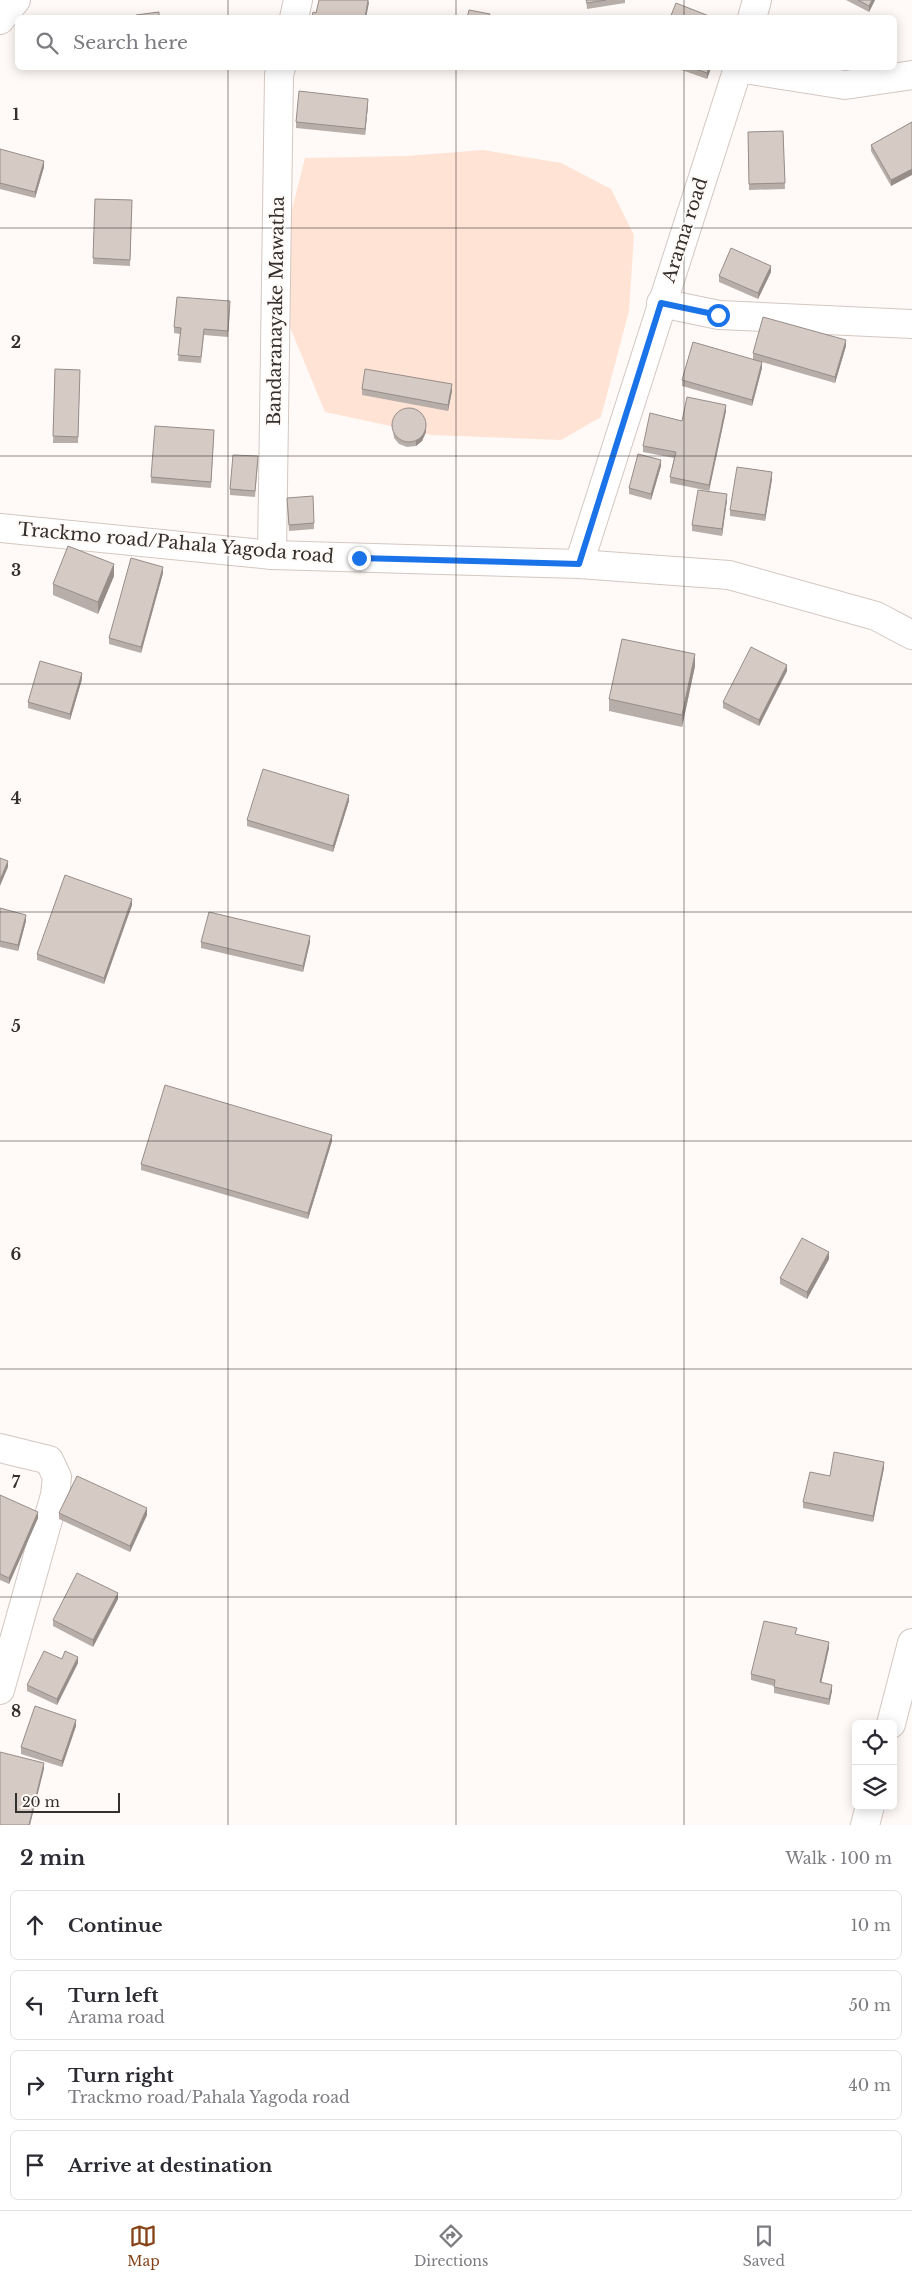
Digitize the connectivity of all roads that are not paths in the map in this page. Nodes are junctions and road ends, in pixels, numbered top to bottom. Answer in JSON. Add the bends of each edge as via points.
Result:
{"nodes":[{"id":1,"x":16,"y":0,"type":"edge"},
{"id":2,"x":298,"y":0,"type":"edge"},
{"id":3,"x":757,"y":0,"type":"edge"},
{"id":4,"x":295,"y":15,"type":"edge"},
{"id":5,"x":753,"y":15,"type":"edge"},
{"id":6,"x":0,"y":20,"type":"edge"},
{"id":7,"x":281,"y":70,"type":"edge"},
{"id":8,"x":737,"y":70,"type":"edge"},
{"id":9,"x":751,"y":70,"type":"edge"},
{"id":10,"x":912,"y":76,"type":"edge"},
{"id":11,"x":661,"y":303,"type":"junction"},
{"id":12,"x":912,"y":324,"type":"edge"},
{"id":13,"x":0,"y":528,"type":"edge"},
{"id":14,"x":272,"y":555,"type":"junction"},
{"id":15,"x":579,"y":564,"type":"junction"},
{"id":16,"x":912,"y":635,"type":"edge"},
{"id":17,"x":0,"y":1448,"type":"edge"},
{"id":18,"x":912,"y":1643,"type":"edge"},
{"id":19,"x":0,"y":1690,"type":"edge"},
{"id":20,"x":892,"y":1720,"type":"edge"},
{"id":21,"x":869,"y":1810,"type":"edge"},
{"id":22,"x":865,"y":1825,"type":"edge"}],
"edges":[{"from":1,"to":6,"type":"street"},
{"from":2,"to":4,"type":"street"},
{"from":3,"to":5,"type":"street"},
{"from":7,"to":14,"type":"street","name":"Bandaranayake Mawatha"},
{"from":8,"to":11,"type":"street","name":"Arama road"},
{"from":9,"to":10,"type":"street","via":[[845,84]]},
{"from":11,"to":12,"type":"street","via":[[718,315]]},
{"from":11,"to":15,"type":"street","name":"Arama road"},
{"from":13,"to":14,"type":"street","name":"Trackmo road/Pahala Yagoda road"},
{"from":14,"to":15,"type":"street","name":"Trackmo road/Pahala Yagoda road"},
{"from":15,"to":16,"type":"street","name":"Trackmo road/Pahala Yagoda road","via":[[728,575],[876,616]]},
{"from":17,"to":19,"type":"street","via":[[49,1460],[56,1476],[55,1494]]},
{"from":18,"to":20,"type":"street"},
{"from":21,"to":22,"type":"street"}]}
